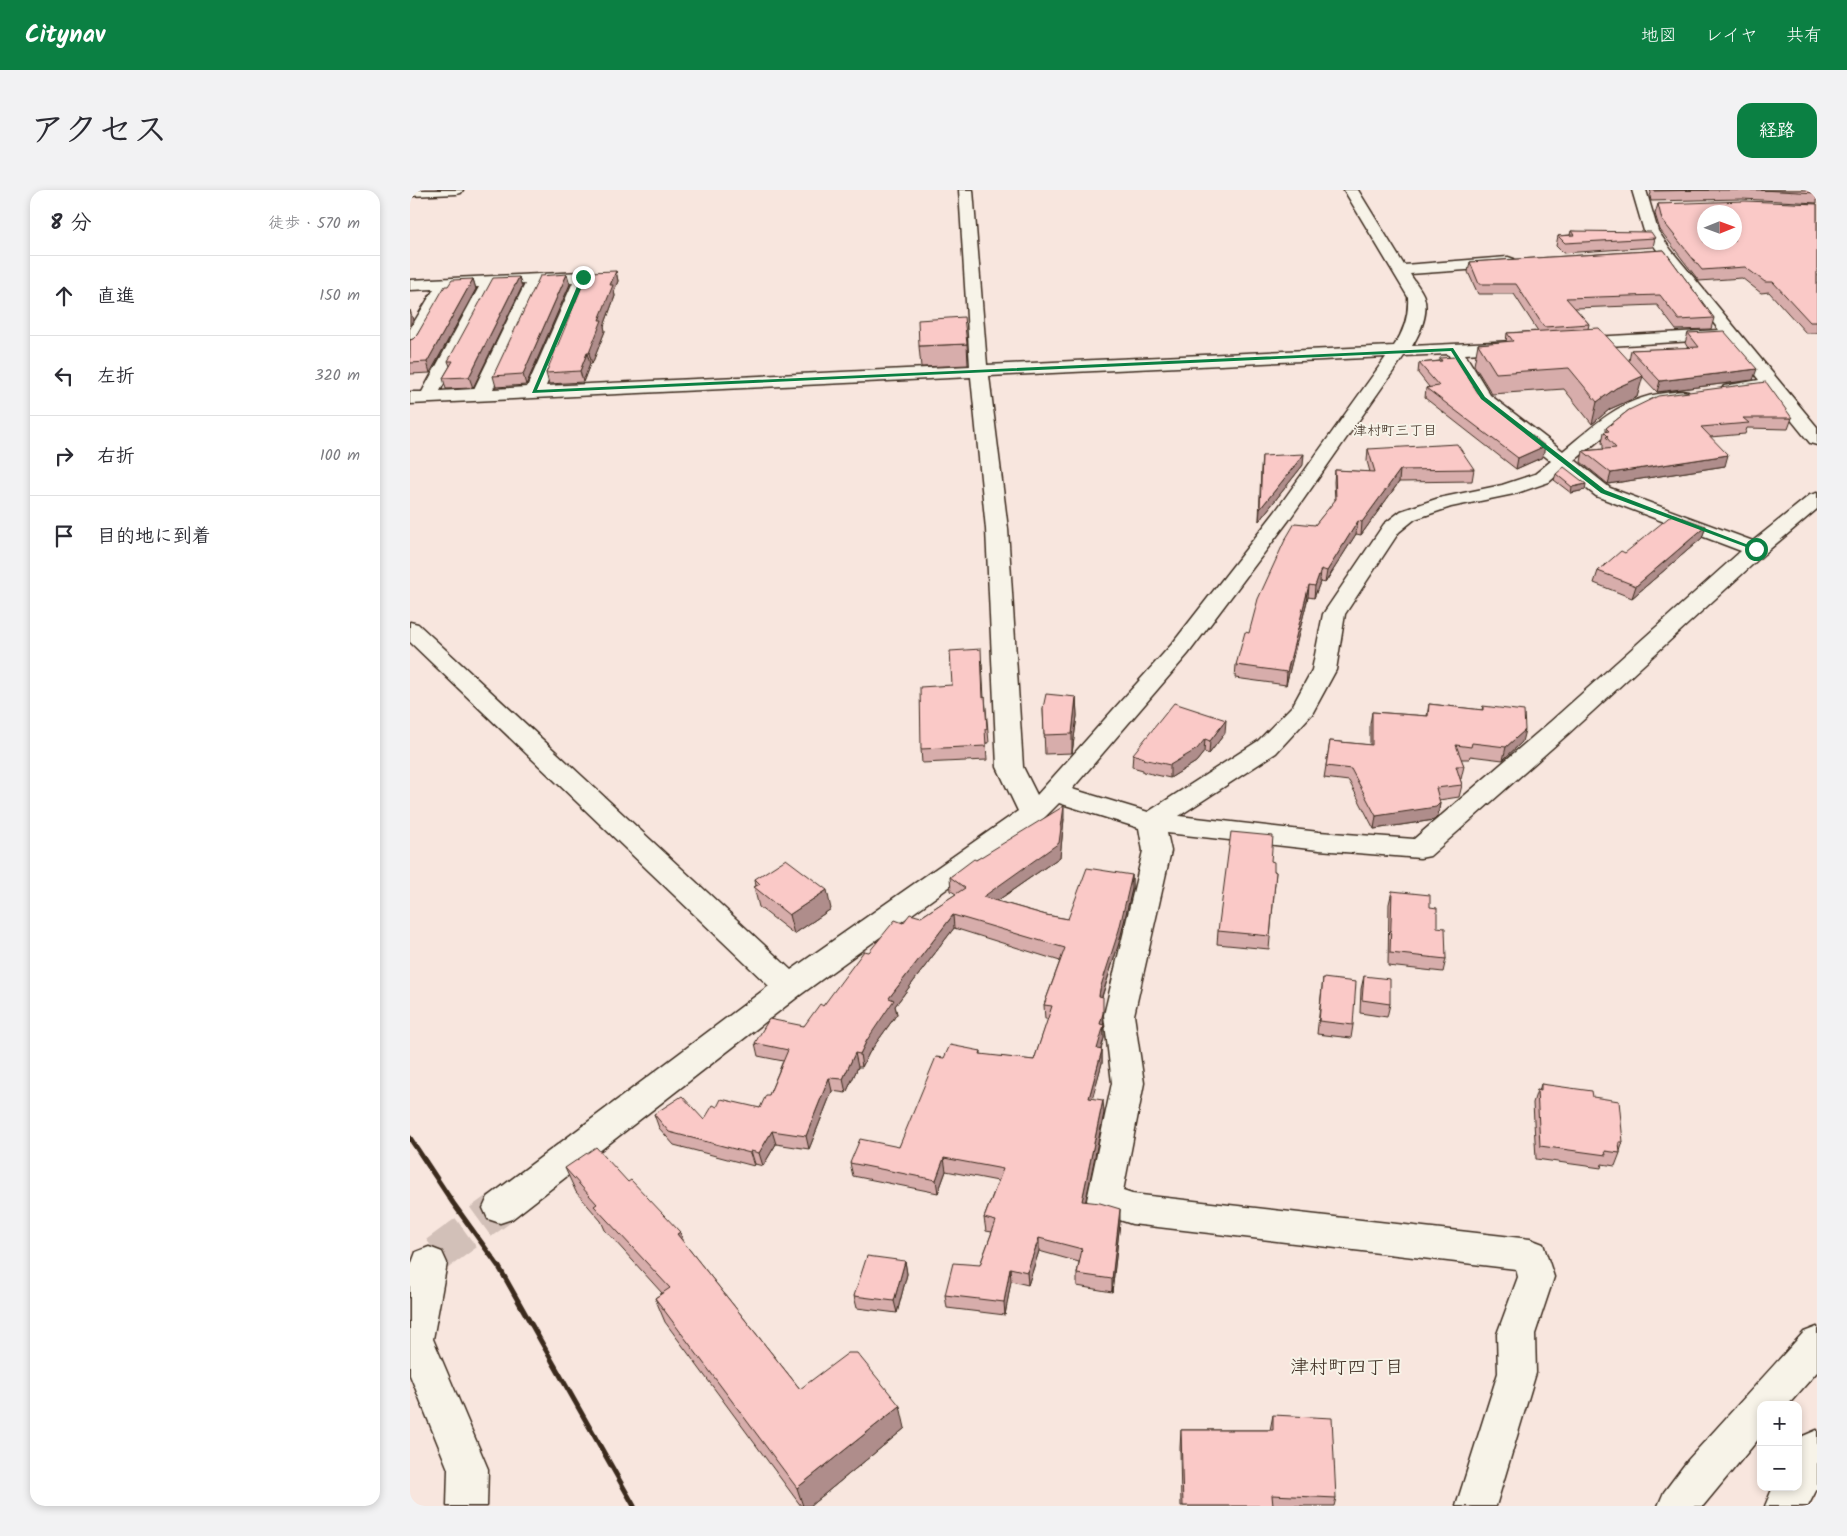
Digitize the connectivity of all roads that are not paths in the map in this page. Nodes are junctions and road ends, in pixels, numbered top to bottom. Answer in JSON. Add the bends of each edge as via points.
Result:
{"nodes":[{"id":1,"x":456,"y":190,"type":"edge"},
{"id":2,"x":966,"y":190,"type":"edge"},
{"id":3,"x":1351,"y":190,"type":"edge"},
{"id":4,"x":1639,"y":190,"type":"edge"},
{"id":5,"x":410,"y":192,"type":"edge"},
{"id":6,"x":1663,"y":207,"type":"edge"},
{"id":7,"x":1643,"y":208,"type":"junction"},
{"id":8,"x":1521,"y":261,"type":"edge"},
{"id":9,"x":1399,"y":270,"type":"junction"},
{"id":10,"x":536,"y":279,"type":"junction"},
{"id":11,"x":490,"y":282,"type":"junction"},
{"id":12,"x":445,"y":284,"type":"junction"},
{"id":13,"x":410,"y":285,"type":"edge"},
{"id":14,"x":1733,"y":334,"type":"junction"},
{"id":15,"x":1600,"y":342,"type":"junction"},
{"id":16,"x":410,"y":344,"type":"edge"},
{"id":17,"x":1561,"y":344,"type":"edge"},
{"id":18,"x":1531,"y":345,"type":"edge"},
{"id":19,"x":1453,"y":350,"type":"junction"},
{"id":20,"x":1400,"y":352,"type":"junction"},
{"id":21,"x":1613,"y":356,"type":"edge"},
{"id":22,"x":979,"y":371,"type":"junction"},
{"id":23,"x":1771,"y":381,"type":"junction"},
{"id":24,"x":534,"y":392,"type":"junction"},
{"id":25,"x":482,"y":394,"type":"junction"},
{"id":26,"x":428,"y":397,"type":"junction"},
{"id":27,"x":410,"y":398,"type":"edge"},
{"id":28,"x":1817,"y":439,"type":"edge"},
{"id":29,"x":1564,"y":462,"type":"junction"},
{"id":30,"x":1817,"y":499,"type":"edge"},
{"id":31,"x":1756,"y":549,"type":"junction"},
{"id":32,"x":410,"y":629,"type":"edge"},
{"id":33,"x":1054,"y":793,"type":"junction"},
{"id":34,"x":1033,"y":814,"type":"junction"},
{"id":35,"x":1151,"y":822,"type":"junction"},
{"id":36,"x":789,"y":987,"type":"junction"},
{"id":37,"x":500,"y":1208,"type":"tunnel mouth"},
{"id":38,"x":425,"y":1261,"type":"edge"},
{"id":39,"x":1817,"y":1344,"type":"edge"},
{"id":40,"x":1766,"y":1401,"type":"edge"},
{"id":41,"x":1757,"y":1412,"type":"edge"},
{"id":42,"x":1817,"y":1450,"type":"edge"},
{"id":43,"x":1802,"y":1476,"type":"edge"},
{"id":44,"x":1794,"y":1491,"type":"edge"},
{"id":45,"x":467,"y":1506,"type":"edge"},
{"id":46,"x":1476,"y":1506,"type":"edge"},
{"id":47,"x":1678,"y":1506,"type":"edge"},
{"id":48,"x":1785,"y":1506,"type":"edge"}],
"edges":[{"from":1,"to":5,"type":"street"},
{"from":2,"to":22,"type":"street"},
{"from":3,"to":9,"type":"street"},
{"from":4,"to":7,"type":"street"},
{"from":6,"to":7,"type":"street"},
{"from":7,"to":14,"type":"street","via":[[1658,253]]},
{"from":8,"to":9,"type":"street"},
{"from":9,"to":20,"type":"street","via":[[1416,298],[1417,312],[1410,335]]},
{"from":10,"to":11,"type":"street"},
{"from":10,"to":24,"type":"street","via":[[583,277]]},
{"from":10,"to":25,"type":"street"},
{"from":11,"to":12,"type":"street"},
{"from":11,"to":26,"type":"street"},
{"from":12,"to":13,"type":"street"},
{"from":12,"to":16,"type":"street"},
{"from":14,"to":15,"type":"street"},
{"from":14,"to":23,"type":"street"},
{"from":15,"to":17,"type":"street"},
{"from":15,"to":21,"type":"street"},
{"from":18,"to":19,"type":"street"},
{"from":19,"to":20,"type":"street"},
{"from":19,"to":29,"type":"street","via":[[1483,398]]},
{"from":20,"to":22,"type":"street"},
{"from":20,"to":33,"type":"street","via":[[1180,650]]},
{"from":22,"to":24,"type":"street"},
{"from":22,"to":34,"type":"street","via":[[997,530],[1010,767]]},
{"from":23,"to":28,"type":"street"},
{"from":23,"to":29,"type":"street","via":[[1758,387],[1644,393]]},
{"from":24,"to":25,"type":"street"},
{"from":25,"to":26,"type":"street"},
{"from":26,"to":27,"type":"street"},
{"from":29,"to":31,"type":"street","via":[[1603,492]]},
{"from":29,"to":35,"type":"street","via":[[1542,478],[1507,490],[1446,502],[1408,515],[1391,528],[1334,614],[1324,670],[1303,709],[1268,747]]},
{"from":30,"to":31,"type":"street"},
{"from":31,"to":35,"type":"street","via":[[1559,728],[1420,848],[1319,841]]},
{"from":32,"to":36,"type":"street"},
{"from":33,"to":34,"type":"street"},
{"from":33,"to":35,"type":"street"},
{"from":34,"to":36,"type":"street"},
{"from":35,"to":46,"type":"street","via":[[1157,851],[1119,1016],[1128,1083],[1104,1200],[1132,1209],[1530,1255],[1536,1277],[1516,1334],[1516,1373]]},
{"from":36,"to":37,"type":"street"},
{"from":38,"to":45,"type":"street","via":[[414,1339],[468,1469]]},
{"from":39,"to":40,"type":"street"},
{"from":41,"to":47,"type":"street"},
{"from":42,"to":43,"type":"street"},
{"from":44,"to":48,"type":"street"}]}
